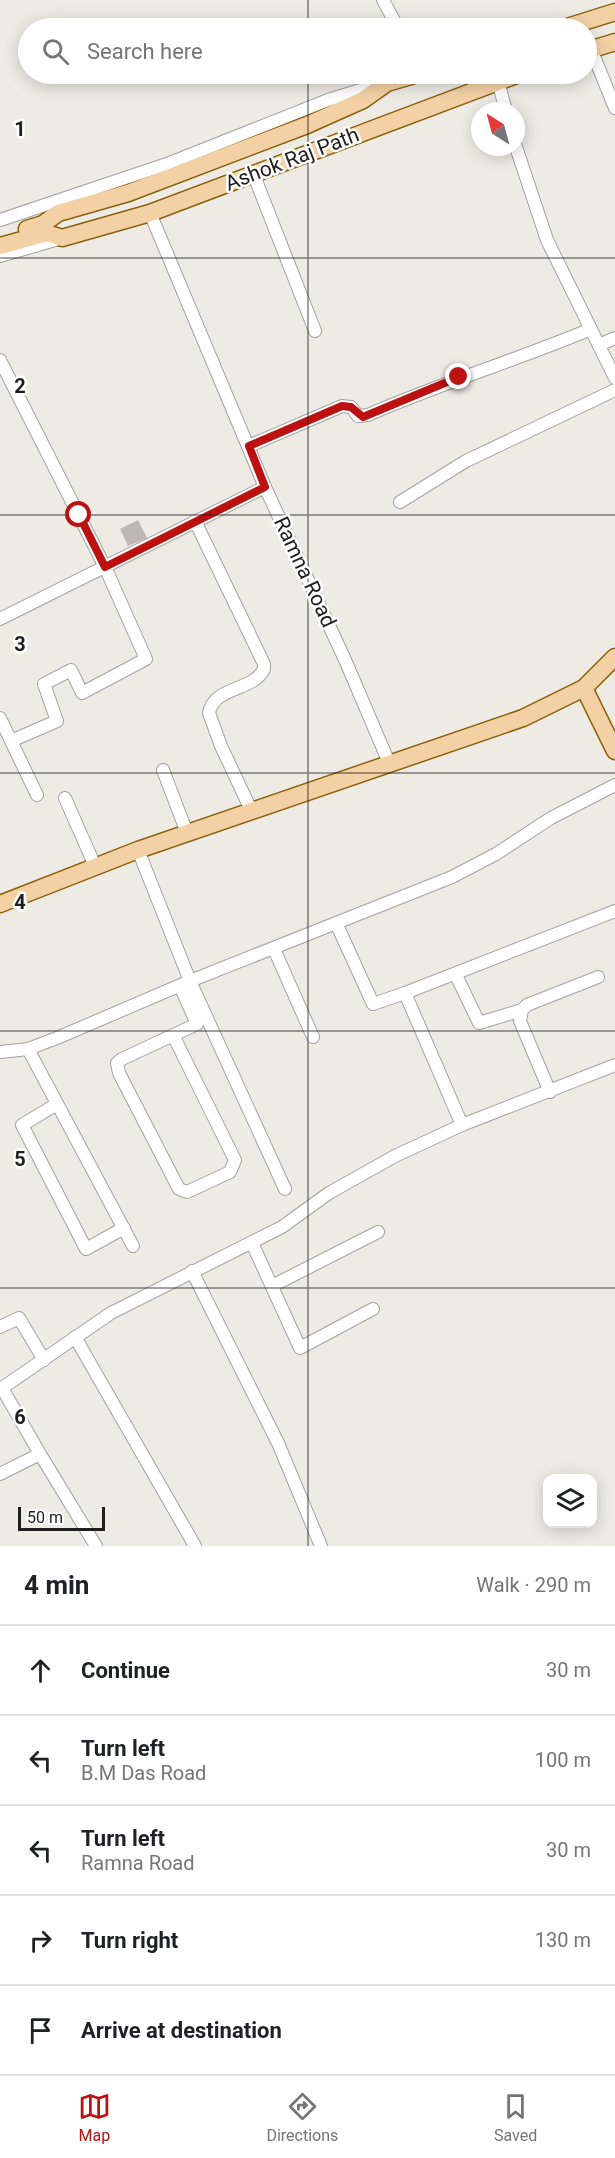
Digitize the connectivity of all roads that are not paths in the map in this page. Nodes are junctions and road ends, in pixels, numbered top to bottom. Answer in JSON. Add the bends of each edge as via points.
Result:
{"nodes":[{"id":1,"x":383,"y":0,"type":"edge"},
{"id":2,"x":615,"y":12,"type":"edge"},
{"id":3,"x":393,"y":18,"type":"edge"},
{"id":4,"x":596,"y":18,"type":"edge"},
{"id":5,"x":615,"y":42,"type":"edge"},
{"id":6,"x":597,"y":48,"type":"edge"},
{"id":7,"x":597,"y":68,"type":"edge"},
{"id":8,"x":380,"y":84,"type":"edge"},
{"id":9,"x":384,"y":84,"type":"edge"},
{"id":10,"x":489,"y":84,"type":"edge"},
{"id":11,"x":509,"y":84,"type":"edge"},
{"id":12,"x":507,"y":102,"type":"edge"},
{"id":13,"x":615,"y":108,"type":"edge"},
{"id":14,"x":519,"y":156,"type":"edge"},
{"id":15,"x":253,"y":173,"type":"junction"},
{"id":16,"x":150,"y":213,"type":"junction"},
{"id":17,"x":0,"y":220,"type":"edge"},
{"id":18,"x":0,"y":237,"type":"edge"},
{"id":19,"x":62,"y":238,"type":"junction"},
{"id":20,"x":0,"y":246,"type":"edge"},
{"id":21,"x":0,"y":256,"type":"edge"},
{"id":22,"x":591,"y":330,"type":"junction"},
{"id":23,"x":315,"y":331,"type":"dead end"},
{"id":24,"x":615,"y":338,"type":"edge"},
{"id":25,"x":599,"y":345,"type":"junction"},
{"id":26,"x":0,"y":360,"type":"edge"},
{"id":27,"x":615,"y":378,"type":"edge"},
{"id":28,"x":615,"y":390,"type":"edge"},
{"id":29,"x":249,"y":446,"type":"junction"},
{"id":30,"x":265,"y":487,"type":"junction"},
{"id":31,"x":400,"y":502,"type":"dead end"},
{"id":32,"x":195,"y":521,"type":"junction"},
{"id":33,"x":105,"y":567,"type":"junction"},
{"id":34,"x":0,"y":619,"type":"edge"},
{"id":35,"x":615,"y":657,"type":"edge"},
{"id":36,"x":584,"y":688,"type":"junction"},
{"id":37,"x":0,"y":718,"type":"edge"},
{"id":38,"x":11,"y":741,"type":"junction"},
{"id":39,"x":615,"y":751,"type":"edge"},
{"id":40,"x":390,"y":765,"type":"junction"},
{"id":41,"x":163,"y":770,"type":"dead end"},
{"id":42,"x":615,"y":785,"type":"edge"},
{"id":43,"x":37,"y":795,"type":"dead end"},
{"id":44,"x":65,"y":798,"type":"dead end"},
{"id":45,"x":252,"y":812,"type":"junction"},
{"id":46,"x":187,"y":833,"type":"junction"},
{"id":47,"x":138,"y":850,"type":"junction"},
{"id":48,"x":95,"y":866,"type":"junction"},
{"id":49,"x":0,"y":904,"type":"edge"},
{"id":50,"x":615,"y":911,"type":"edge"},
{"id":51,"x":337,"y":925,"type":"junction"},
{"id":52,"x":274,"y":949,"type":"junction"},
{"id":53,"x":456,"y":975,"type":"junction"},
{"id":54,"x":598,"y":977,"type":"dead end"},
{"id":55,"x":185,"y":984,"type":"junction"},
{"id":56,"x":405,"y":993,"type":"junction"},
{"id":57,"x":522,"y":1010,"type":"junction"},
{"id":58,"x":173,"y":1035,"type":"junction"},
{"id":59,"x":313,"y":1037,"type":"dead end"},
{"id":60,"x":28,"y":1049,"type":"junction"},
{"id":61,"x":0,"y":1052,"type":"edge"},
{"id":62,"x":615,"y":1065,"type":"edge"},
{"id":63,"x":550,"y":1092,"type":"junction"},
{"id":64,"x":57,"y":1104,"type":"junction"},
{"id":65,"x":462,"y":1125,"type":"junction"},
{"id":66,"x":285,"y":1189,"type":"dead end"},
{"id":67,"x":124,"y":1228,"type":"junction"},
{"id":68,"x":378,"y":1232,"type":"dead end"},
{"id":69,"x":252,"y":1243,"type":"junction"},
{"id":70,"x":133,"y":1246,"type":"dead end"},
{"id":71,"x":192,"y":1272,"type":"junction"},
{"id":72,"x":272,"y":1286,"type":"junction"},
{"id":73,"x":373,"y":1309,"type":"dead end"},
{"id":74,"x":0,"y":1327,"type":"edge"},
{"id":75,"x":75,"y":1337,"type":"junction"},
{"id":76,"x":44,"y":1360,"type":"junction"},
{"id":77,"x":1,"y":1389,"type":"edge"},
{"id":78,"x":40,"y":1454,"type":"junction"},
{"id":79,"x":0,"y":1474,"type":"edge"},
{"id":80,"x":96,"y":1546,"type":"edge"},
{"id":81,"x":195,"y":1546,"type":"edge"},
{"id":82,"x":321,"y":1546,"type":"edge"}],
"edges":[{"from":1,"to":3,"type":"street"},
{"from":2,"to":4,"type":"main road"},
{"from":5,"to":6,"type":"main road"},
{"from":7,"to":13,"type":"street"},
{"from":8,"to":17,"type":"street","via":[[328,100],[166,164]]},
{"from":9,"to":18,"type":"main road","name":"Ashok Raj Path","via":[[363,100],[206,164],[128,193],[58,213],[43,224]]},
{"from":10,"to":15,"type":"main road","name":"Ashok Raj Path"},
{"from":11,"to":12,"type":"street"},
{"from":14,"to":22,"type":"street","via":[[547,240]]},
{"from":15,"to":16,"type":"main road","name":"Ashok Raj Path"},
{"from":15,"to":23,"type":"street"},
{"from":16,"to":19,"type":"main road","name":"Ashok Raj Path"},
{"from":16,"to":29,"type":"street","name":"Ramna Road"},
{"from":19,"to":20,"type":"main road","name":"Ashok Raj Path","via":[[47,233]]},
{"from":19,"to":21,"type":"street","name":"Ashok Raj Path"},
{"from":22,"to":25,"type":"street"},
{"from":22,"to":29,"type":"street","via":[[495,368],[467,374],[368,415],[358,416],[351,407],[342,406]]},
{"from":24,"to":25,"type":"street"},
{"from":25,"to":27,"type":"street"},
{"from":26,"to":33,"type":"street"},
{"from":28,"to":31,"type":"street","via":[[466,461]]},
{"from":29,"to":30,"type":"street","name":"Ramna Road"},
{"from":30,"to":32,"type":"street"},
{"from":30,"to":40,"type":"street","name":"Ramna Road"},
{"from":32,"to":33,"type":"street"},
{"from":32,"to":45,"type":"street","via":[[264,664],[259,676],[214,700],[209,712]]},
{"from":33,"to":34,"type":"street"},
{"from":33,"to":38,"type":"street","via":[[146,659],[82,693],[71,670],[44,684],[57,720]]},
{"from":35,"to":36,"type":"main road"},
{"from":36,"to":39,"type":"main road"},
{"from":36,"to":40,"type":"main road","via":[[523,718]]},
{"from":37,"to":38,"type":"street"},
{"from":38,"to":43,"type":"street"},
{"from":40,"to":45,"type":"main road"},
{"from":41,"to":46,"type":"street"},
{"from":42,"to":51,"type":"street","via":[[452,877]]},
{"from":44,"to":48,"type":"street"},
{"from":45,"to":46,"type":"main road"},
{"from":46,"to":47,"type":"main road"},
{"from":47,"to":48,"type":"main road"},
{"from":47,"to":55,"type":"street"},
{"from":48,"to":49,"type":"main road"},
{"from":50,"to":53,"type":"street"},
{"from":51,"to":52,"type":"street"},
{"from":51,"to":56,"type":"street","via":[[373,1004]]},
{"from":52,"to":55,"type":"street"},
{"from":52,"to":59,"type":"street"},
{"from":53,"to":56,"type":"street"},
{"from":53,"to":57,"type":"street","via":[[479,1023]]},
{"from":54,"to":57,"type":"street"},
{"from":55,"to":58,"type":"street","via":[[197,1024]]},
{"from":55,"to":60,"type":"street"},
{"from":55,"to":66,"type":"street"},
{"from":56,"to":65,"type":"street"},
{"from":57,"to":63,"type":"street","via":[[520,1021]]},
{"from":58,"to":58,"type":"street","via":[[117,1063],[179,1189],[187,1192],[230,1172],[235,1160]]},
{"from":60,"to":61,"type":"street"},
{"from":60,"to":64,"type":"street"},
{"from":62,"to":63,"type":"street"},
{"from":63,"to":65,"type":"street"},
{"from":64,"to":67,"type":"street"},
{"from":64,"to":67,"type":"street","via":[[22,1125],[87,1249]]},
{"from":65,"to":69,"type":"street","via":[[329,1192],[282,1227]]},
{"from":67,"to":70,"type":"street"},
{"from":68,"to":72,"type":"street"},
{"from":69,"to":71,"type":"street"},
{"from":69,"to":72,"type":"street"},
{"from":71,"to":75,"type":"street","via":[[111,1313]]},
{"from":71,"to":82,"type":"street","via":[[278,1443]]},
{"from":72,"to":73,"type":"street","via":[[300,1348]]},
{"from":74,"to":76,"type":"street","via":[[19,1318]]},
{"from":75,"to":76,"type":"street"},
{"from":75,"to":81,"type":"street"},
{"from":76,"to":77,"type":"street"},
{"from":77,"to":78,"type":"street"},
{"from":78,"to":79,"type":"street"},
{"from":78,"to":80,"type":"street"}]}
